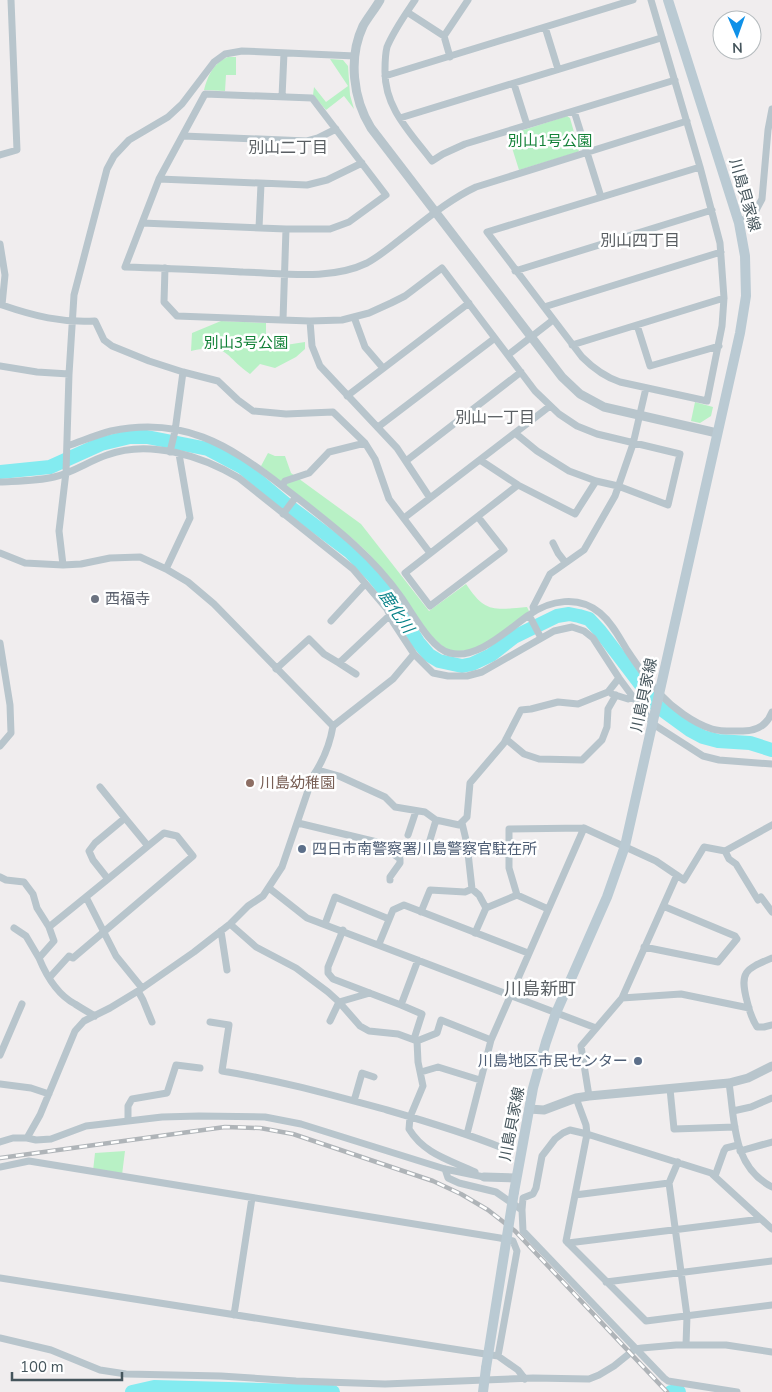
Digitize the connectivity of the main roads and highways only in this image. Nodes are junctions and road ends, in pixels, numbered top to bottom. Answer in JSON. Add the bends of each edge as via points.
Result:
{"nodes":[{"id":1,"x":668,"y":0,"type":"edge"},
{"id":2,"x":484,"y":1385,"type":"edge"}],
"edges":[{"from":1,"to":2,"type":"main road","name":"川島貝家線","bridge":true,"via":[[739,223],[745,256],[746,296],[625,846],[607,897],[556,1013],[533,1088]]}]}
